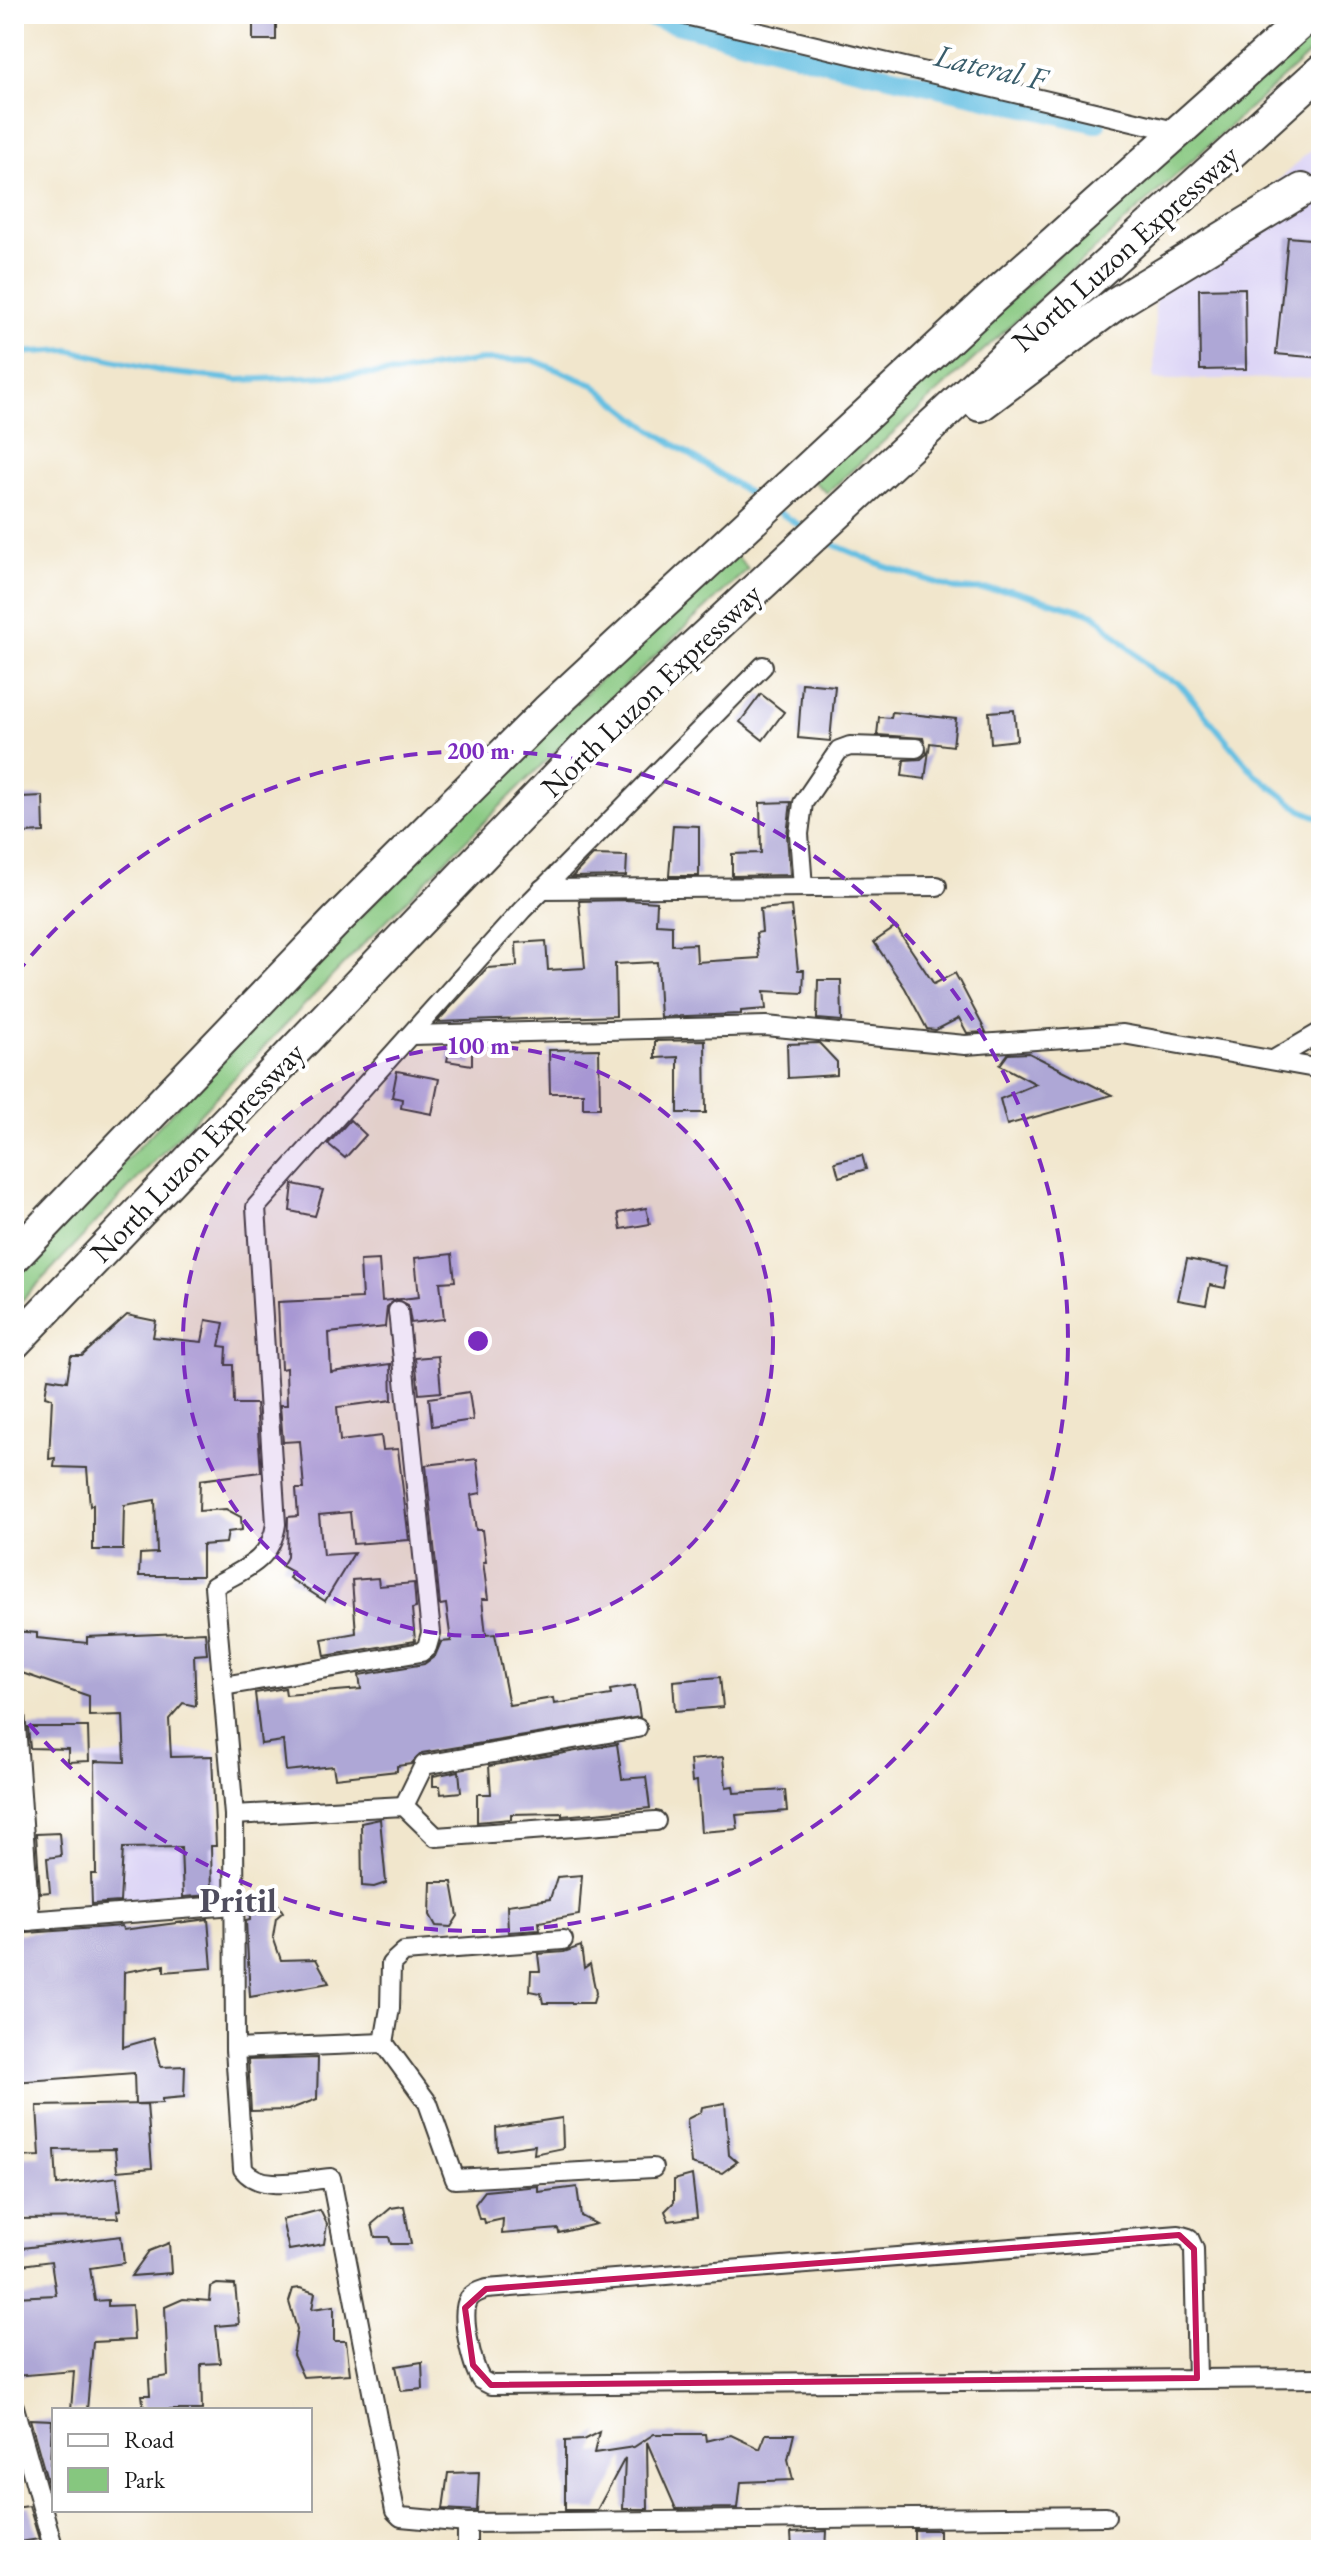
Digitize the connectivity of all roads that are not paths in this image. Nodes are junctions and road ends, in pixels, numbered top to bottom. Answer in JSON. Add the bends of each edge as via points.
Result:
{"nodes":[{"id":1,"x":681,"y":14,"type":"edge"},
{"id":2,"x":1310,"y":14,"type":"edge"},
{"id":3,"x":1321,"y":71,"type":"edge"},
{"id":4,"x":1179,"y":132,"type":"junction"},
{"id":5,"x":1312,"y":184,"type":"edge"},
{"id":6,"x":841,"y":509,"type":"junction"},
{"id":7,"x":763,"y":666,"type":"dead end"},
{"id":8,"x":916,"y":748,"type":"dead end"},
{"id":9,"x":937,"y":886,"type":"dead end"},
{"id":10,"x":803,"y":887,"type":"junction"},
{"id":11,"x":542,"y":889,"type":"junction"},
{"id":12,"x":1321,"y":1032,"type":"edge"},
{"id":13,"x":412,"y":1035,"type":"junction"},
{"id":14,"x":1275,"y":1059,"type":"junction"},
{"id":15,"x":1321,"y":1069,"type":"edge"},
{"id":16,"x":14,"y":1257,"type":"edge"},
{"id":17,"x":398,"y":1311,"type":"dead end"},
{"id":18,"x":14,"y":1343,"type":"edge"},
{"id":19,"x":223,"y":1686,"type":"junction"},
{"id":20,"x":14,"y":1697,"type":"edge"},
{"id":21,"x":637,"y":1728,"type":"dead end"},
{"id":22,"x":404,"y":1806,"type":"junction"},
{"id":23,"x":234,"y":1815,"type":"junction"},
{"id":24,"x":656,"y":1821,"type":"dead end"},
{"id":25,"x":234,"y":1905,"type":"junction"},
{"id":26,"x":22,"y":1922,"type":"edge"},
{"id":27,"x":563,"y":1940,"type":"dead end"},
{"id":28,"x":384,"y":2043,"type":"junction"},
{"id":29,"x":235,"y":2049,"type":"junction"},
{"id":30,"x":653,"y":2168,"type":"dead end"},
{"id":31,"x":1197,"y":2378,"type":"junction"},
{"id":32,"x":1321,"y":2378,"type":"edge"},
{"id":33,"x":14,"y":2407,"type":"edge"},
{"id":34,"x":1106,"y":2516,"type":"dead end"},
{"id":35,"x":467,"y":2523,"type":"junction"},
{"id":36,"x":54,"y":2550,"type":"edge"},
{"id":37,"x":467,"y":2550,"type":"edge"}],
"edges":[{"from":1,"to":4,"type":"street"},
{"from":2,"to":4,"type":"highway","name":"North Luzon Expressway"},
{"from":3,"to":6,"type":"highway","name":"North Luzon Expressway"},
{"from":4,"to":16,"type":"highway","name":"North Luzon Expressway","via":[[547,711],[337,920]]},
{"from":5,"to":6,"type":"highway","via":[[1115,304]]},
{"from":6,"to":18,"type":"highway","name":"North Luzon Expressway","via":[[583,750]]},
{"from":7,"to":11,"type":"street"},
{"from":8,"to":10,"type":"street","via":[[839,750],[803,803]]},
{"from":9,"to":10,"type":"street"},
{"from":10,"to":11,"type":"street"},
{"from":11,"to":13,"type":"street"},
{"from":12,"to":14,"type":"street"},
{"from":13,"to":14,"type":"street","via":[[766,1026],[965,1045],[1123,1034]]},
{"from":13,"to":19,"type":"street","via":[[256,1207],[276,1524],[274,1543],[264,1558],[214,1586]]},
{"from":14,"to":15,"type":"street"},
{"from":17,"to":19,"type":"street","via":[[431,1633],[427,1647]]},
{"from":19,"to":23,"type":"street"},
{"from":20,"to":26,"type":"street"},
{"from":21,"to":22,"type":"street","via":[[424,1765]]},
{"from":22,"to":23,"type":"street"},
{"from":22,"to":24,"type":"street","via":[[436,1837]]},
{"from":23,"to":25,"type":"street"},
{"from":25,"to":26,"type":"street"},
{"from":25,"to":29,"type":"street"},
{"from":27,"to":28,"type":"street","via":[[404,1952],[391,1964]]},
{"from":28,"to":29,"type":"street"},
{"from":28,"to":30,"type":"street","via":[[428,2103],[455,2179]]},
{"from":29,"to":35,"type":"street","via":[[243,2169],[249,2178],[261,2183],[331,2178],[395,2511],[410,2520]]},
{"from":31,"to":31,"type":"street","via":[[491,2385],[481,2380],[473,2365],[465,2308],[471,2296],[486,2289],[1179,2235],[1189,2238],[1194,2249]]},
{"from":31,"to":32,"type":"street"},
{"from":33,"to":36,"type":"street"},
{"from":34,"to":35,"type":"street"},
{"from":35,"to":37,"type":"street"}]}
